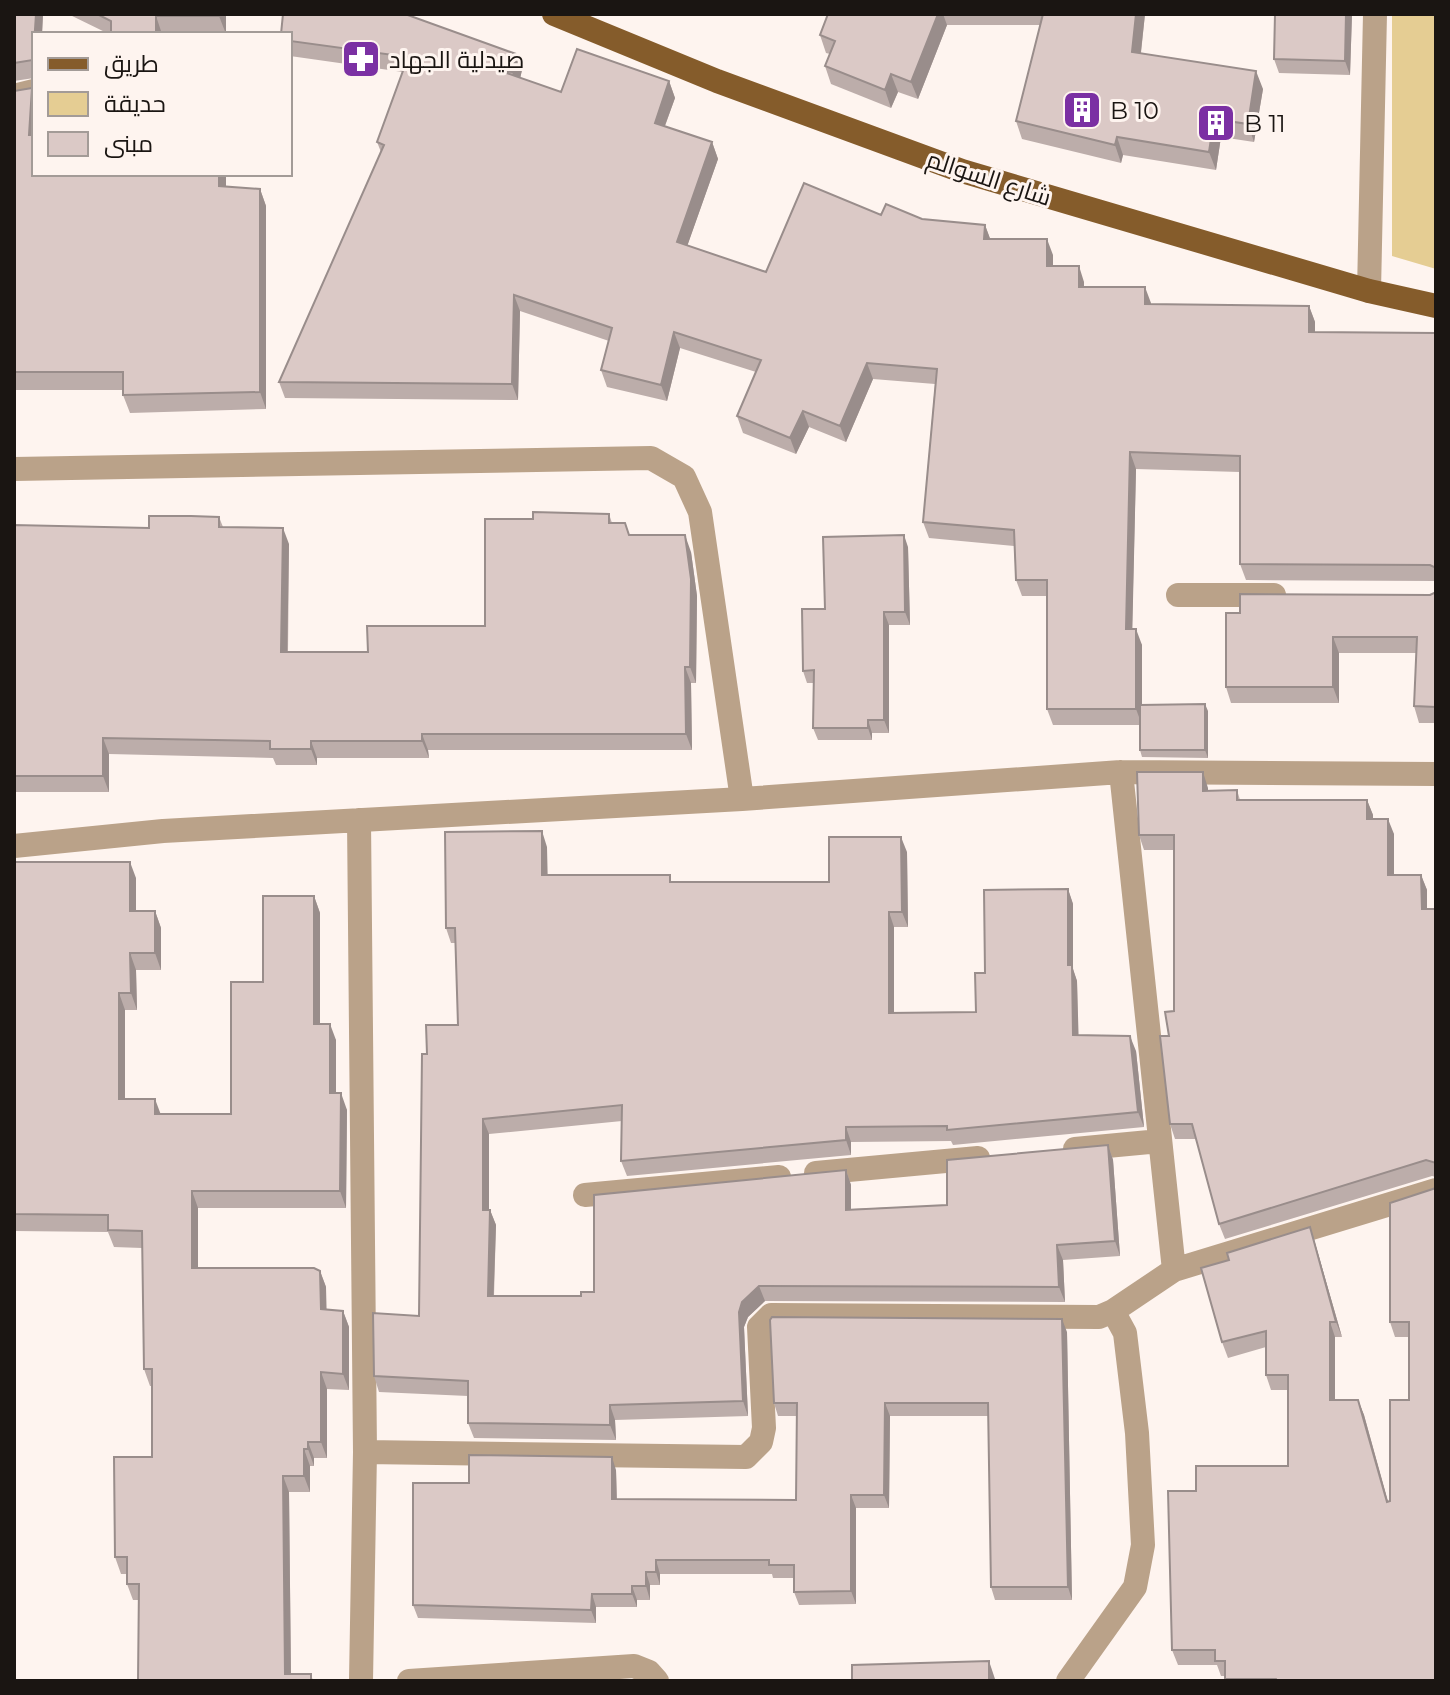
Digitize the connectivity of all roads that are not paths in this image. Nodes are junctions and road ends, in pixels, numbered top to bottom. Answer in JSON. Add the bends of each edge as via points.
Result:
{"nodes":[{"id":1,"x":554,"y":14,"type":"edge"},
{"id":2,"x":1375,"y":14,"type":"edge"},
{"id":3,"x":1369,"y":291,"type":"junction"},
{"id":4,"x":1436,"y":306,"type":"edge"},
{"id":5,"x":14,"y":469,"type":"edge"},
{"id":6,"x":1178,"y":595,"type":"dead end"},
{"id":7,"x":1300,"y":596,"type":"edge"},
{"id":8,"x":1121,"y":772,"type":"junction"},
{"id":9,"x":1436,"y":774,"type":"edge"},
{"id":10,"x":742,"y":799,"type":"junction"},
{"id":11,"x":359,"y":820,"type":"junction"},
{"id":12,"x":14,"y":846,"type":"edge"},
{"id":13,"x":1160,"y":1141,"type":"junction"},
{"id":14,"x":1051,"y":1151,"type":"edge"},
{"id":15,"x":1005,"y":1155,"type":"edge"},
{"id":16,"x":1436,"y":1190,"type":"edge"},
{"id":17,"x":585,"y":1195,"type":"dead end"},
{"id":18,"x":1174,"y":1270,"type":"junction"},
{"id":19,"x":1113,"y":1311,"type":"junction"},
{"id":20,"x":365,"y":1452,"type":"junction"},
{"id":21,"x":361,"y":1681,"type":"edge"},
{"id":22,"x":409,"y":1681,"type":"edge"},
{"id":23,"x":657,"y":1681,"type":"edge"},
{"id":24,"x":1068,"y":1681,"type":"edge"}],
"edges":[{"from":1,"to":3,"type":"main road","name":"شارع السوالم","via":[[962,171]]},
{"from":2,"to":3,"type":"street"},
{"from":3,"to":4,"type":"main road","name":"شارع السوالم"},
{"from":5,"to":10,"type":"street","via":[[651,458],[684,477],[700,512]]},
{"from":6,"to":7,"type":"street"},
{"from":8,"to":9,"type":"street"},
{"from":8,"to":10,"type":"street"},
{"from":8,"to":13,"type":"street"},
{"from":10,"to":11,"type":"street"},
{"from":11,"to":12,"type":"street"},
{"from":11,"to":20,"type":"street"},
{"from":13,"to":14,"type":"street"},
{"from":13,"to":18,"type":"street"},
{"from":15,"to":17,"type":"street"},
{"from":16,"to":18,"type":"street"},
{"from":18,"to":19,"type":"street"},
{"from":19,"to":20,"type":"street","via":[[1099,1317],[771,1315],[759,1327],[764,1428],[761,1442],[746,1457]]},
{"from":19,"to":24,"type":"street","via":[[1125,1333],[1143,1545],[1135,1587]]},
{"from":20,"to":21,"type":"street"},
{"from":22,"to":23,"type":"street","via":[[634,1666]]}]}
